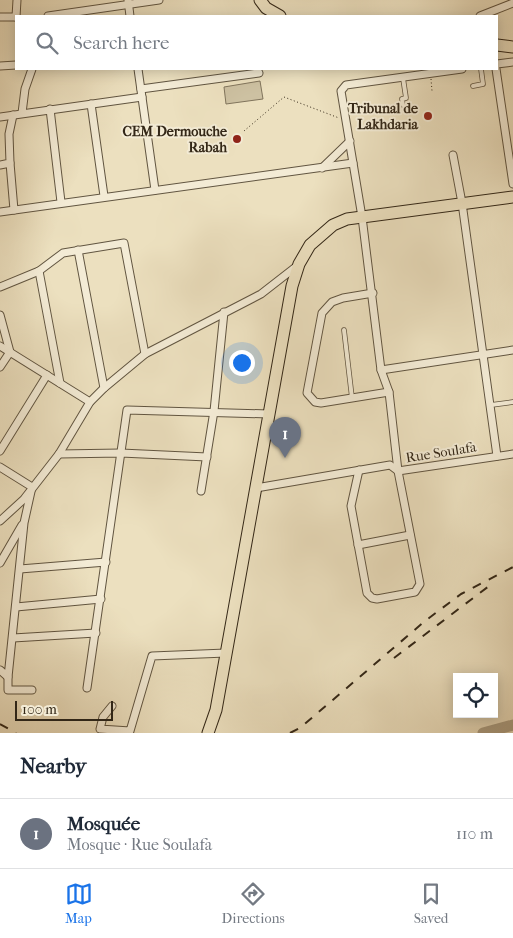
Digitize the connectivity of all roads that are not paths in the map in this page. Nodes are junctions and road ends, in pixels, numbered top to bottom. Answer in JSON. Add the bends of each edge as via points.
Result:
{"nodes":[{"id":1,"x":17,"y":0,"type":"edge"},
{"id":2,"x":159,"y":0,"type":"edge"},
{"id":3,"x":260,"y":0,"type":"edge"},
{"id":4,"x":128,"y":2,"type":"edge"},
{"id":5,"x":513,"y":3,"type":"edge"},
{"id":6,"x":16,"y":15,"type":"edge"},
{"id":7,"x":54,"y":15,"type":"edge"},
{"id":8,"x":130,"y":15,"type":"edge"},
{"id":9,"x":278,"y":15,"type":"edge"},
{"id":10,"x":483,"y":15,"type":"edge"},
{"id":11,"x":0,"y":17,"type":"edge"},
{"id":12,"x":15,"y":17,"type":"edge"},
{"id":13,"x":498,"y":45,"type":"edge"},
{"id":14,"x":513,"y":47,"type":"edge"},
{"id":15,"x":513,"y":62,"type":"edge"},
{"id":16,"x":498,"y":64,"type":"edge"},
{"id":17,"x":15,"y":65,"type":"edge"},
{"id":18,"x":0,"y":66,"type":"edge"},
{"id":19,"x":32,"y":70,"type":"edge"},
{"id":20,"x":138,"y":70,"type":"edge"},
{"id":21,"x":456,"y":70,"type":"edge"},
{"id":22,"x":481,"y":70,"type":"edge"},
{"id":23,"x":496,"y":70,"type":"edge"},
{"id":24,"x":258,"y":73,"type":"dead end"},
{"id":25,"x":404,"y":78,"type":"junction"},
{"id":26,"x":474,"y":86,"type":"dead end"},
{"id":27,"x":141,"y":89,"type":"junction"},
{"id":28,"x":142,"y":97,"type":"junction"},
{"id":29,"x":92,"y":104,"type":"junction"},
{"id":30,"x":403,"y":105,"type":"dead end"},
{"id":31,"x":50,"y":109,"type":"junction"},
{"id":32,"x":22,"y":113,"type":"junction"},
{"id":33,"x":13,"y":115,"type":"junction"},
{"id":34,"x":0,"y":117,"type":"edge"},
{"id":35,"x":350,"y":141,"type":"junction"},
{"id":36,"x":453,"y":155,"type":"dead end"},
{"id":37,"x":10,"y":163,"type":"junction"},
{"id":38,"x":353,"y":163,"type":"junction"},
{"id":39,"x":0,"y":165,"type":"edge"},
{"id":40,"x":322,"y":168,"type":"junction"},
{"id":41,"x":513,"y":184,"type":"edge"},
{"id":42,"x":155,"y":190,"type":"junction"},
{"id":43,"x":104,"y":196,"type":"junction"},
{"id":44,"x":513,"y":197,"type":"edge"},
{"id":45,"x":61,"y":202,"type":"junction"},
{"id":46,"x":462,"y":203,"type":"junction"},
{"id":47,"x":14,"y":210,"type":"junction"},
{"id":48,"x":0,"y":212,"type":"edge"},
{"id":49,"x":362,"y":217,"type":"junction"},
{"id":50,"x":78,"y":250,"type":"junction"},
{"id":51,"x":299,"y":264,"type":"junction"},
{"id":52,"x":39,"y":271,"type":"junction"},
{"id":53,"x":0,"y":287,"type":"edge"},
{"id":54,"x":373,"y":293,"type":"junction"},
{"id":55,"x":224,"y":312,"type":"junction"},
{"id":56,"x":0,"y":315,"type":"edge"},
{"id":57,"x":344,"y":330,"type":"dead end"},
{"id":58,"x":0,"y":346,"type":"edge"},
{"id":59,"x":513,"y":350,"type":"edge"},
{"id":60,"x":10,"y":352,"type":"junction"},
{"id":61,"x":145,"y":354,"type":"junction"},
{"id":62,"x":483,"y":355,"type":"junction"},
{"id":63,"x":0,"y":367,"type":"edge"},
{"id":64,"x":382,"y":370,"type":"junction"},
{"id":65,"x":47,"y":375,"type":"junction"},
{"id":66,"x":60,"y":383,"type":"junction"},
{"id":67,"x":104,"y":388,"type":"junction"},
{"id":68,"x":389,"y":392,"type":"junction"},
{"id":69,"x":352,"y":398,"type":"junction"},
{"id":70,"x":90,"y":402,"type":"junction"},
{"id":71,"x":513,"y":402,"type":"edge"},
{"id":72,"x":491,"y":405,"type":"junction"},
{"id":73,"x":214,"y":412,"type":"junction"},
{"id":74,"x":268,"y":414,"type":"junction"},
{"id":75,"x":0,"y":451,"type":"edge"},
{"id":76,"x":121,"y":453,"type":"junction"},
{"id":77,"x":59,"y":454,"type":"junction"},
{"id":78,"x":513,"y":454,"type":"edge"},
{"id":79,"x":497,"y":456,"type":"junction"},
{"id":80,"x":207,"y":457,"type":"junction"},
{"id":81,"x":0,"y":467,"type":"edge"},
{"id":82,"x":359,"y":470,"type":"junction"},
{"id":83,"x":398,"y":471,"type":"junction"},
{"id":84,"x":32,"y":487,"type":"junction"},
{"id":85,"x":256,"y":488,"type":"junction"},
{"id":86,"x":201,"y":490,"type":"dead end"},
{"id":87,"x":0,"y":521,"type":"edge"},
{"id":88,"x":24,"y":523,"type":"junction"},
{"id":89,"x":410,"y":535,"type":"junction"},
{"id":90,"x":358,"y":546,"type":"junction"},
{"id":91,"x":106,"y":562,"type":"junction"},
{"id":92,"x":0,"y":563,"type":"edge"},
{"id":93,"x":20,"y":569,"type":"junction"},
{"id":94,"x":101,"y":599,"type":"junction"},
{"id":95,"x":16,"y":607,"type":"junction"},
{"id":96,"x":96,"y":633,"type":"junction"},
{"id":97,"x":12,"y":638,"type":"junction"},
{"id":98,"x":226,"y":653,"type":"junction"},
{"id":99,"x":0,"y":670,"type":"edge"},
{"id":100,"x":8,"y":677,"type":"junction"},
{"id":101,"x":87,"y":688,"type":"dead end"},
{"id":102,"x":32,"y":690,"type":"dead end"},
{"id":103,"x":112,"y":706,"type":"dead end"},
{"id":104,"x":208,"y":733,"type":"edge"}],
"edges":[{"from":1,"to":6,"type":"street"},
{"from":2,"to":4,"type":"street"},
{"from":3,"to":9,"type":"main road"},
{"from":4,"to":7,"type":"street"},
{"from":4,"to":8,"type":"street"},
{"from":5,"to":10,"type":"street"},
{"from":11,"to":12,"type":"street"},
{"from":13,"to":14,"type":"main road"},
{"from":15,"to":16,"type":"street"},
{"from":17,"to":18,"type":"street"},
{"from":19,"to":32,"type":"street"},
{"from":20,"to":27,"type":"street"},
{"from":21,"to":25,"type":"street"},
{"from":22,"to":26,"type":"lane","via":[[483,84]]},
{"from":23,"to":41,"type":"street"},
{"from":24,"to":27,"type":"street"},
{"from":25,"to":30,"type":"lane","via":[[406,98],[402,99]]},
{"from":25,"to":35,"type":"street","via":[[342,88]]},
{"from":27,"to":28,"type":"street"},
{"from":28,"to":29,"type":"street"},
{"from":28,"to":42,"type":"street"},
{"from":29,"to":31,"type":"street"},
{"from":29,"to":43,"type":"street"},
{"from":31,"to":32,"type":"street"},
{"from":31,"to":45,"type":"street"},
{"from":32,"to":33,"type":"street"},
{"from":33,"to":34,"type":"street"},
{"from":33,"to":37,"type":"street","via":[[9,134]]},
{"from":35,"to":38,"type":"street"},
{"from":35,"to":40,"type":"street"},
{"from":36,"to":46,"type":"street"},
{"from":37,"to":39,"type":"street"},
{"from":37,"to":47,"type":"street"},
{"from":38,"to":40,"type":"street"},
{"from":38,"to":49,"type":"street"},
{"from":40,"to":42,"type":"street"},
{"from":42,"to":43,"type":"street"},
{"from":43,"to":45,"type":"street"},
{"from":44,"to":46,"type":"main road"},
{"from":45,"to":47,"type":"street"},
{"from":46,"to":49,"type":"main road"},
{"from":46,"to":62,"type":"street"},
{"from":47,"to":48,"type":"street"},
{"from":49,"to":51,"type":"main road","via":[[327,230],[310,245]]},
{"from":49,"to":54,"type":"street"},
{"from":50,"to":52,"type":"street","via":[[63,253]]},
{"from":50,"to":61,"type":"street","via":[[124,243]]},
{"from":50,"to":67,"type":"street"},
{"from":51,"to":55,"type":"street","via":[[261,294]]},
{"from":51,"to":74,"type":"main road"},
{"from":52,"to":53,"type":"street"},
{"from":52,"to":66,"type":"street"},
{"from":54,"to":64,"type":"street"},
{"from":54,"to":69,"type":"street","via":[[343,298],[325,308],[308,379],[307,393],[315,402]]},
{"from":55,"to":61,"type":"street"},
{"from":55,"to":73,"type":"street"},
{"from":56,"to":60,"type":"street"},
{"from":57,"to":69,"type":"lane"},
{"from":58,"to":60,"type":"street"},
{"from":59,"to":62,"type":"street"},
{"from":60,"to":63,"type":"street"},
{"from":60,"to":65,"type":"street"},
{"from":61,"to":67,"type":"street"},
{"from":62,"to":64,"type":"street"},
{"from":62,"to":72,"type":"street"},
{"from":64,"to":68,"type":"street"},
{"from":65,"to":66,"type":"street"},
{"from":65,"to":75,"type":"street"},
{"from":66,"to":70,"type":"street"},
{"from":67,"to":70,"type":"street"},
{"from":68,"to":69,"type":"street"},
{"from":68,"to":83,"type":"street"},
{"from":70,"to":77,"type":"street"},
{"from":71,"to":72,"type":"lane"},
{"from":72,"to":79,"type":"street"},
{"from":73,"to":74,"type":"street"},
{"from":73,"to":76,"type":"street","via":[[127,410]]},
{"from":73,"to":80,"type":"street"},
{"from":74,"to":85,"type":"main road"},
{"from":76,"to":77,"type":"street"},
{"from":76,"to":80,"type":"street"},
{"from":76,"to":91,"type":"street"},
{"from":77,"to":84,"type":"street"},
{"from":78,"to":79,"type":"street","name":"Rue Soulafa"},
{"from":79,"to":83,"type":"street","name":"Rue Soulafa"},
{"from":80,"to":86,"type":"street"},
{"from":81,"to":84,"type":"street"},
{"from":82,"to":83,"type":"street","name":"Rue Soulafa","via":[[390,465]]},
{"from":82,"to":85,"type":"street","name":"Rue Soulafa"},
{"from":82,"to":90,"type":"street","via":[[351,506]]},
{"from":83,"to":89,"type":"street"},
{"from":84,"to":87,"type":"street"},
{"from":84,"to":88,"type":"street"},
{"from":85,"to":98,"type":"main road"},
{"from":88,"to":92,"type":"street"},
{"from":88,"to":93,"type":"street"},
{"from":89,"to":90,"type":"street"},
{"from":89,"to":90,"type":"street","via":[[420,584],[415,592],[372,598],[368,593]]},
{"from":91,"to":93,"type":"street"},
{"from":91,"to":94,"type":"street"},
{"from":93,"to":95,"type":"street"},
{"from":94,"to":95,"type":"street"},
{"from":94,"to":96,"type":"street"},
{"from":95,"to":97,"type":"street"},
{"from":96,"to":97,"type":"street"},
{"from":96,"to":101,"type":"street"},
{"from":97,"to":100,"type":"street"},
{"from":98,"to":103,"type":"street","via":[[152,656],[130,731],[100,730],[103,716]]},
{"from":98,"to":104,"type":"main road","via":[[216,710]]},
{"from":99,"to":100,"type":"street"},
{"from":100,"to":102,"type":"street","via":[[8,690]]}]}
